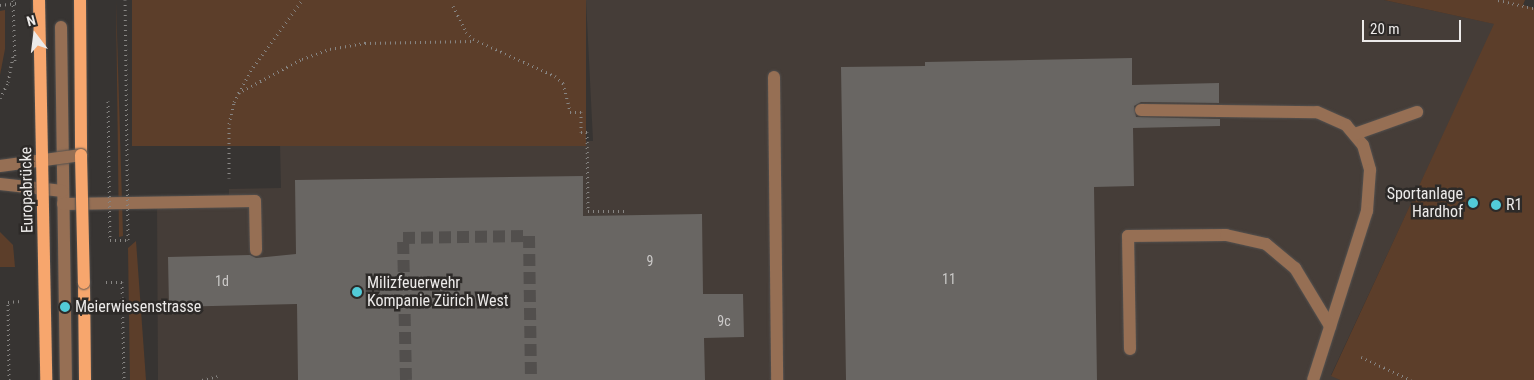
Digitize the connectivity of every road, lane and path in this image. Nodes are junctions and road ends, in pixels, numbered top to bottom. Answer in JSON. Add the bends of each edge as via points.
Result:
{"nodes":[{"id":1,"x":13,"y":0,"type":"edge"},
{"id":2,"x":39,"y":0,"type":"edge"},
{"id":3,"x":80,"y":0,"type":"edge"},
{"id":4,"x":125,"y":0,"type":"edge"},
{"id":5,"x":302,"y":0,"type":"edge"},
{"id":6,"x":1498,"y":0,"type":"edge"},
{"id":7,"x":453,"y":6,"type":"dead end"},
{"id":8,"x":1534,"y":8,"type":"edge"},
{"id":9,"x":61,"y":27,"type":"dead end"},
{"id":10,"x":476,"y":41,"type":"junction"},
{"id":11,"x":774,"y":77,"type":"dead end"},
{"id":12,"x":238,"y":93,"type":"junction"},
{"id":13,"x":0,"y":98,"type":"edge"},
{"id":14,"x":108,"y":100,"type":"dead end"},
{"id":15,"x":1140,"y":110,"type":"dead end"},
{"id":16,"x":1417,"y":112,"type":"dead end"},
{"id":17,"x":1355,"y":134,"type":"junction"},
{"id":18,"x":81,"y":155,"type":"junction"},
{"id":19,"x":43,"y":159,"type":"junction"},
{"id":20,"x":0,"y":166,"type":"edge"},
{"id":21,"x":0,"y":184,"type":"edge"},
{"id":22,"x":63,"y":191,"type":"junction"},
{"id":23,"x":229,"y":201,"type":"junction"},
{"id":24,"x":63,"y":204,"type":"junction"},
{"id":25,"x":627,"y":210,"type":"dead end"},
{"id":26,"x":256,"y":250,"type":"dead end"},
{"id":27,"x":106,"y":272,"type":"dead end"},
{"id":28,"x":22,"y":301,"type":"dead end"},
{"id":29,"x":1330,"y":326,"type":"junction"},
{"id":30,"x":1130,"y":349,"type":"dead end"},
{"id":31,"x":1361,"y":357,"type":"dead end"},
{"id":32,"x":218,"y":376,"type":"dead end"},
{"id":33,"x":9,"y":380,"type":"edge"},
{"id":34,"x":46,"y":380,"type":"edge"},
{"id":35,"x":66,"y":380,"type":"edge"},
{"id":36,"x":85,"y":380,"type":"edge"},
{"id":37,"x":124,"y":380,"type":"edge"},
{"id":38,"x":202,"y":380,"type":"edge"},
{"id":39,"x":777,"y":380,"type":"edge"},
{"id":40,"x":1313,"y":380,"type":"edge"},
{"id":41,"x":1411,"y":380,"type":"edge"}],
"edges":[{"from":1,"to":13,"type":"path","bridge":true,"via":[[13,56],[8,82]]},
{"from":2,"to":19,"type":"main road","name":"Europabrücke","bridge":true},
{"from":3,"to":18,"type":"main road"},
{"from":4,"to":14,"type":"path","bridge":true,"via":[[128,240],[110,240]]},
{"from":5,"to":12,"type":"path"},
{"from":6,"to":8,"type":"path"},
{"from":7,"to":10,"type":"path","via":[[466,32]]},
{"from":9,"to":22,"type":"street"},
{"from":10,"to":12,"type":"path","via":[[365,43],[330,50],[302,59]]},
{"from":10,"to":25,"type":"path","via":[[556,76],[563,83],[570,112],[581,112],[581,132],[587,132],[588,211]]},
{"from":11,"to":39,"type":"street"},
{"from":12,"to":23,"type":"path","via":[[229,124]]},
{"from":15,"to":17,"type":"street","via":[[1299,110],[1332,117]]},
{"from":16,"to":17,"type":"street"},
{"from":17,"to":29,"type":"street","via":[[1368,158],[1369,197]]},
{"from":18,"to":19,"type":"street","bridge":true},
{"from":18,"to":36,"type":"main road","bridge":true},
{"from":19,"to":20,"type":"street","bridge":true},
{"from":19,"to":34,"type":"main road","name":"Europabrücke","bridge":true},
{"from":21,"to":22,"type":"street"},
{"from":22,"to":24,"type":"street"},
{"from":23,"to":24,"type":"street"},
{"from":23,"to":26,"type":"street","via":[[256,201]]},
{"from":24,"to":35,"type":"street"},
{"from":27,"to":37,"type":"path","via":[[106,282],[122,282]]},
{"from":28,"to":33,"type":"path","via":[[8,302]]},
{"from":29,"to":30,"type":"street","via":[[1295,268],[1266,244],[1226,235],[1128,236]]},
{"from":29,"to":40,"type":"street"},
{"from":31,"to":41,"type":"path"},
{"from":32,"to":38,"type":"path"}]}
